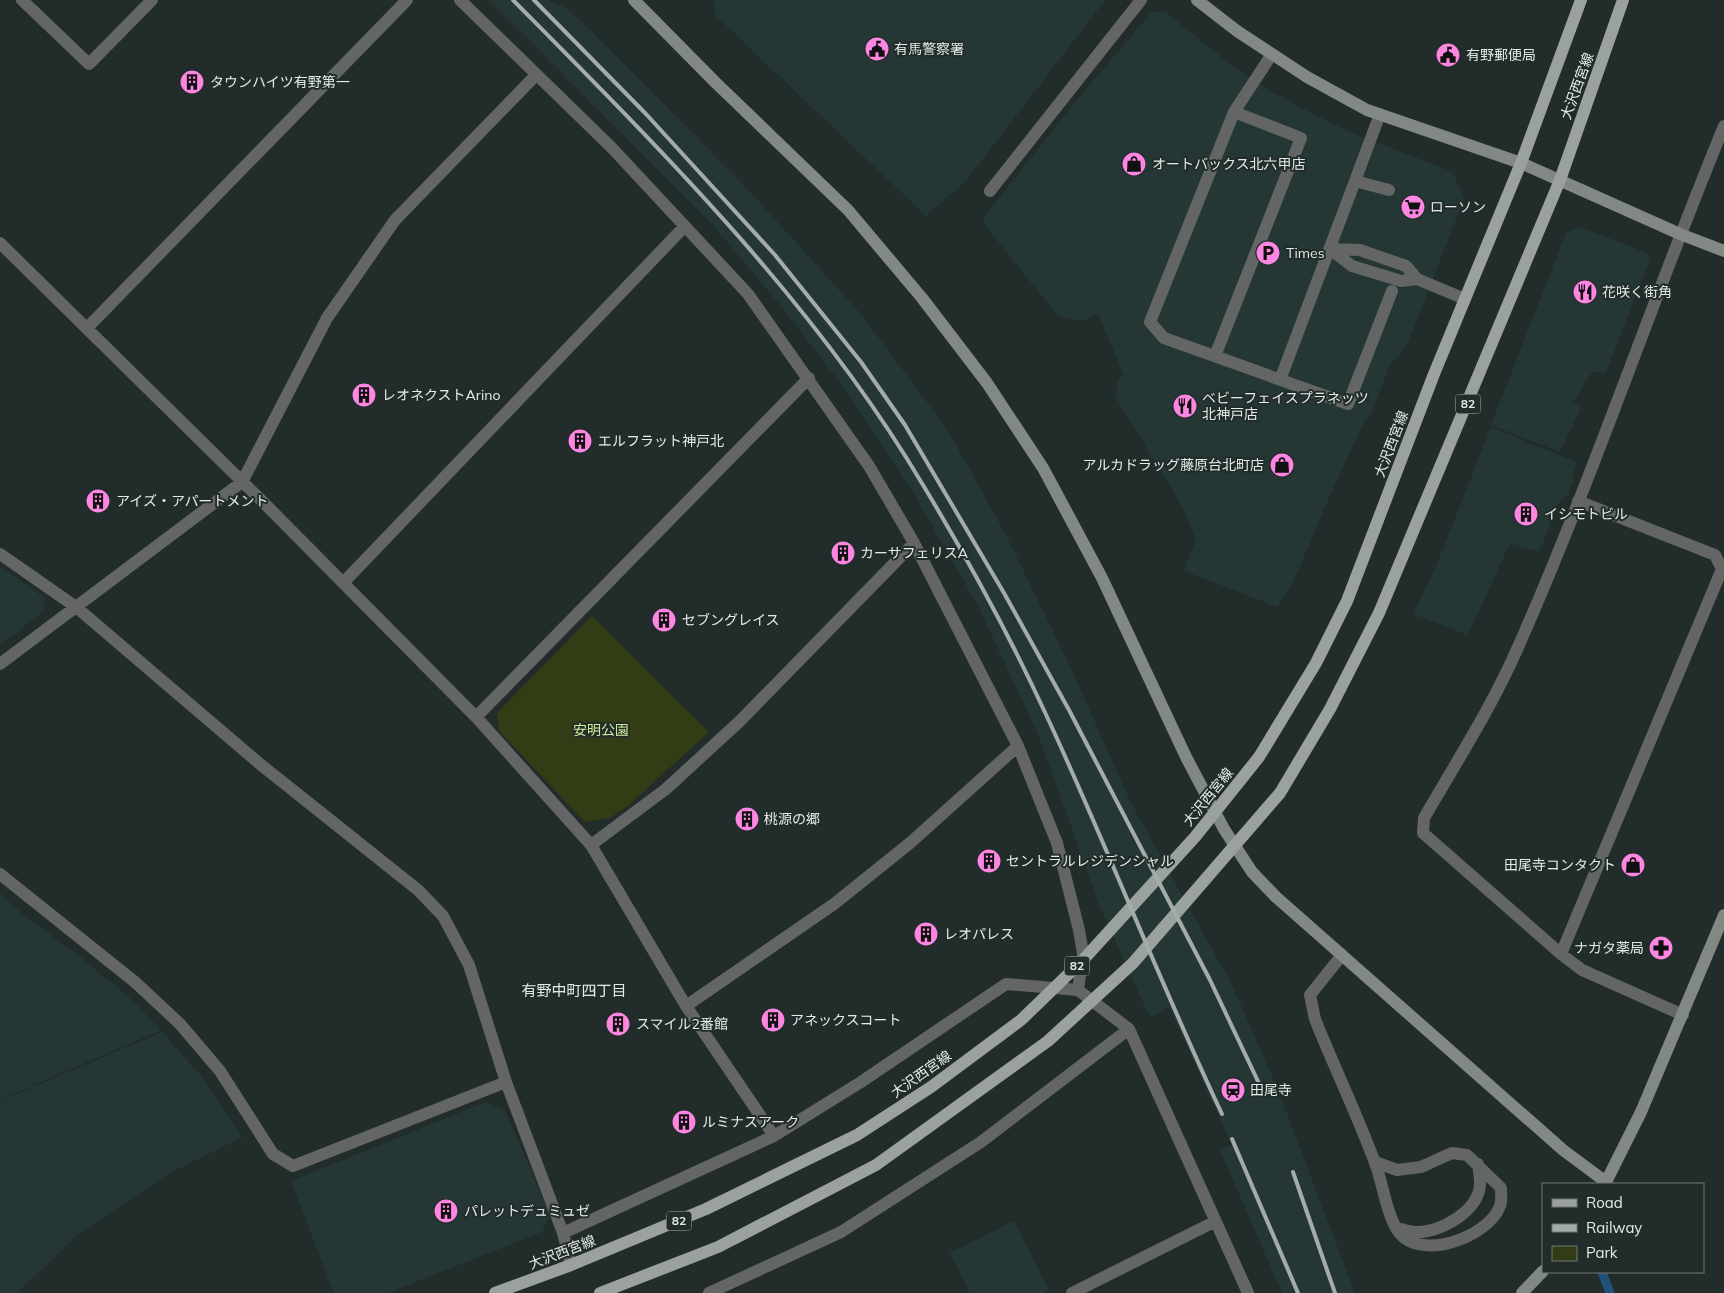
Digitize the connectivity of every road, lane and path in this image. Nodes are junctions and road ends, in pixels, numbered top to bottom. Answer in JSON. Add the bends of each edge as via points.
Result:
{"nodes":[{"id":1,"x":22,"y":0,"type":"edge"},
{"id":2,"x":152,"y":0,"type":"edge"},
{"id":3,"x":407,"y":0,"type":"edge"},
{"id":4,"x":460,"y":0,"type":"edge"},
{"id":5,"x":634,"y":0,"type":"edge"},
{"id":6,"x":1142,"y":0,"type":"edge"},
{"id":7,"x":1197,"y":0,"type":"edge"},
{"id":8,"x":1581,"y":0,"type":"edge"},
{"id":9,"x":1623,"y":0,"type":"edge"},
{"id":10,"x":1272,"y":54,"type":"junction"},
{"id":11,"x":536,"y":75,"type":"junction"},
{"id":12,"x":1234,"y":112,"type":"junction"},
{"id":13,"x":1380,"y":114,"type":"junction"},
{"id":14,"x":1724,"y":126,"type":"edge"},
{"id":15,"x":1521,"y":162,"type":"junction"},
{"id":16,"x":1560,"y":180,"type":"junction"},
{"id":17,"x":1355,"y":181,"type":"junction"},
{"id":18,"x":1389,"y":190,"type":"dead end"},
{"id":19,"x":990,"y":191,"type":"dead end"},
{"id":20,"x":686,"y":226,"type":"junction"},
{"id":21,"x":1680,"y":234,"type":"junction"},
{"id":22,"x":0,"y":243,"type":"edge"},
{"id":23,"x":1330,"y":249,"type":"junction"},
{"id":24,"x":1724,"y":251,"type":"edge"},
{"id":25,"x":1417,"y":279,"type":"junction"},
{"id":26,"x":1392,"y":291,"type":"dead end"},
{"id":27,"x":1465,"y":299,"type":"junction"},
{"id":28,"x":87,"y":328,"type":"junction"},
{"id":29,"x":1215,"y":356,"type":"junction"},
{"id":30,"x":809,"y":378,"type":"junction"},
{"id":31,"x":1280,"y":380,"type":"junction"},
{"id":32,"x":242,"y":482,"type":"junction"},
{"id":33,"x":1578,"y":501,"type":"junction"},
{"id":34,"x":914,"y":543,"type":"junction"},
{"id":35,"x":0,"y":554,"type":"edge"},
{"id":36,"x":343,"y":582,"type":"junction"},
{"id":37,"x":76,"y":607,"type":"junction"},
{"id":38,"x":0,"y":664,"type":"edge"},
{"id":39,"x":476,"y":717,"type":"junction"},
{"id":40,"x":1018,"y":746,"type":"junction"},
{"id":41,"x":590,"y":845,"type":"junction"},
{"id":42,"x":0,"y":874,"type":"edge"},
{"id":43,"x":1724,"y":915,"type":"edge"},
{"id":44,"x":1560,"y":954,"type":"junction"},
{"id":45,"x":1342,"y":955,"type":"junction"},
{"id":46,"x":1078,"y":990,"type":"junction"},
{"id":47,"x":686,"y":1006,"type":"junction"},
{"id":48,"x":1683,"y":1015,"type":"junction"},
{"id":49,"x":1128,"y":1028,"type":"junction"},
{"id":50,"x":506,"y":1082,"type":"junction"},
{"id":51,"x":774,"y":1136,"type":"junction"},
{"id":52,"x":1375,"y":1162,"type":"junction"},
{"id":53,"x":1478,"y":1164,"type":"junction"},
{"id":54,"x":1606,"y":1183,"type":"edge"},
{"id":55,"x":1214,"y":1222,"type":"junction"},
{"id":56,"x":1396,"y":1228,"type":"junction"},
{"id":57,"x":564,"y":1233,"type":"junction"},
{"id":58,"x":571,"y":1265,"type":"junction"},
{"id":59,"x":1542,"y":1272,"type":"edge"},
{"id":60,"x":608,"y":1292,"type":"edge"},
{"id":61,"x":495,"y":1293,"type":"edge"},
{"id":62,"x":709,"y":1293,"type":"edge"},
{"id":63,"x":1072,"y":1293,"type":"edge"},
{"id":64,"x":1248,"y":1293,"type":"edge"},
{"id":65,"x":1522,"y":1293,"type":"edge"}],
"edges":[{"from":1,"to":2,"type":"street","via":[[89,64]]},
{"from":3,"to":28,"type":"street"},
{"from":4,"to":11,"type":"street"},
{"from":5,"to":45,"type":"street","via":[[848,210],[922,298],[987,383],[1043,468],[1097,570],[1224,829],[1252,872]]},
{"from":6,"to":19,"type":"street"},
{"from":7,"to":10,"type":"street"},
{"from":8,"to":15,"type":"main road","name":"大沢西宮線","number":"82"},
{"from":9,"to":16,"type":"main road","name":"大沢西宮線","number":"82"},
{"from":10,"to":12,"type":"street"},
{"from":10,"to":13,"type":"street","via":[[1307,77]]},
{"from":11,"to":20,"type":"street"},
{"from":11,"to":32,"type":"street","via":[[395,220],[327,318]]},
{"from":12,"to":29,"type":"street","via":[[1150,322],[1164,338]]},
{"from":12,"to":29,"type":"street","via":[[1301,138]]},
{"from":13,"to":15,"type":"street"},
{"from":13,"to":17,"type":"street"},
{"from":14,"to":21,"type":"street"},
{"from":15,"to":16,"type":"street"},
{"from":15,"to":27,"type":"main road","name":"大沢西宮線","number":"82"},
{"from":16,"to":21,"type":"street"},
{"from":16,"to":60,"type":"main road","name":"大沢西宮線","number":"82","via":[[1380,613],[1330,709],[1280,793],[1133,963],[1048,1041],[876,1165],[718,1247]]},
{"from":17,"to":18,"type":"street"},
{"from":17,"to":23,"type":"street"},
{"from":20,"to":30,"type":"street","via":[[748,294]]},
{"from":20,"to":36,"type":"street"},
{"from":21,"to":24,"type":"street"},
{"from":21,"to":33,"type":"street"},
{"from":22,"to":28,"type":"street"},
{"from":23,"to":25,"type":"street","via":[[1352,266],[1401,281]]},
{"from":23,"to":25,"type":"street","via":[[1360,250],[1406,266]]},
{"from":23,"to":31,"type":"street"},
{"from":25,"to":27,"type":"street"},
{"from":26,"to":31,"type":"street","via":[[1348,404]]},
{"from":27,"to":58,"type":"main road","name":"大沢西宮線","number":"82","via":[[1347,601],[1316,663],[1260,757],[1195,837],[1089,953],[1021,1020],[931,1087],[857,1135],[706,1209]]},
{"from":28,"to":32,"type":"street"},
{"from":29,"to":31,"type":"street"},
{"from":30,"to":34,"type":"street","via":[[869,466]]},
{"from":30,"to":39,"type":"street"},
{"from":32,"to":36,"type":"street"},
{"from":32,"to":37,"type":"street"},
{"from":33,"to":44,"type":"street","via":[[1519,646],[1484,716],[1424,818],[1423,833]]},
{"from":33,"to":44,"type":"street","via":[[1715,555],[1722,569]]},
{"from":34,"to":40,"type":"street"},
{"from":34,"to":41,"type":"street","via":[[740,722],[666,789]]},
{"from":35,"to":37,"type":"street"},
{"from":36,"to":39,"type":"street"},
{"from":37,"to":38,"type":"street"},
{"from":37,"to":50,"type":"street","via":[[260,764],[418,890],[443,916],[469,965]]},
{"from":39,"to":41,"type":"street"},
{"from":40,"to":46,"type":"street","via":[[1057,843],[1079,930],[1083,954]]},
{"from":40,"to":47,"type":"street","via":[[834,904]]},
{"from":41,"to":47,"type":"street"},
{"from":42,"to":50,"type":"street","via":[[135,982],[180,1024],[220,1071],[273,1154],[293,1166]]},
{"from":43,"to":48,"type":"street"},
{"from":44,"to":48,"type":"street","via":[[1582,970]]},
{"from":45,"to":52,"type":"street","via":[[1310,995],[1315,1019]]},
{"from":45,"to":54,"type":"street","via":[[1563,1150]]},
{"from":46,"to":49,"type":"street"},
{"from":46,"to":51,"type":"street","via":[[1006,984],[861,1082]]},
{"from":47,"to":51,"type":"street"},
{"from":48,"to":54,"type":"street","via":[[1642,1112]]},
{"from":49,"to":55,"type":"street"},
{"from":49,"to":62,"type":"street","via":[[981,1142],[841,1232]]},
{"from":50,"to":57,"type":"street"},
{"from":51,"to":57,"type":"street"},
{"from":52,"to":53,"type":"street","via":[[1397,1170],[1421,1167],[1452,1153],[1466,1155]]},
{"from":52,"to":56,"type":"street"},
{"from":53,"to":56,"type":"street","via":[[1480,1185],[1468,1211],[1427,1230],[1416,1232]]},
{"from":53,"to":56,"type":"street","via":[[1501,1188],[1501,1206],[1488,1224],[1461,1239],[1426,1247],[1409,1242]]},
{"from":55,"to":63,"type":"street"},
{"from":55,"to":64,"type":"street"},
{"from":57,"to":58,"type":"street"},
{"from":58,"to":61,"type":"main road","name":"大沢西宮線","number":"82"},
{"from":59,"to":65,"type":"street"}]}
